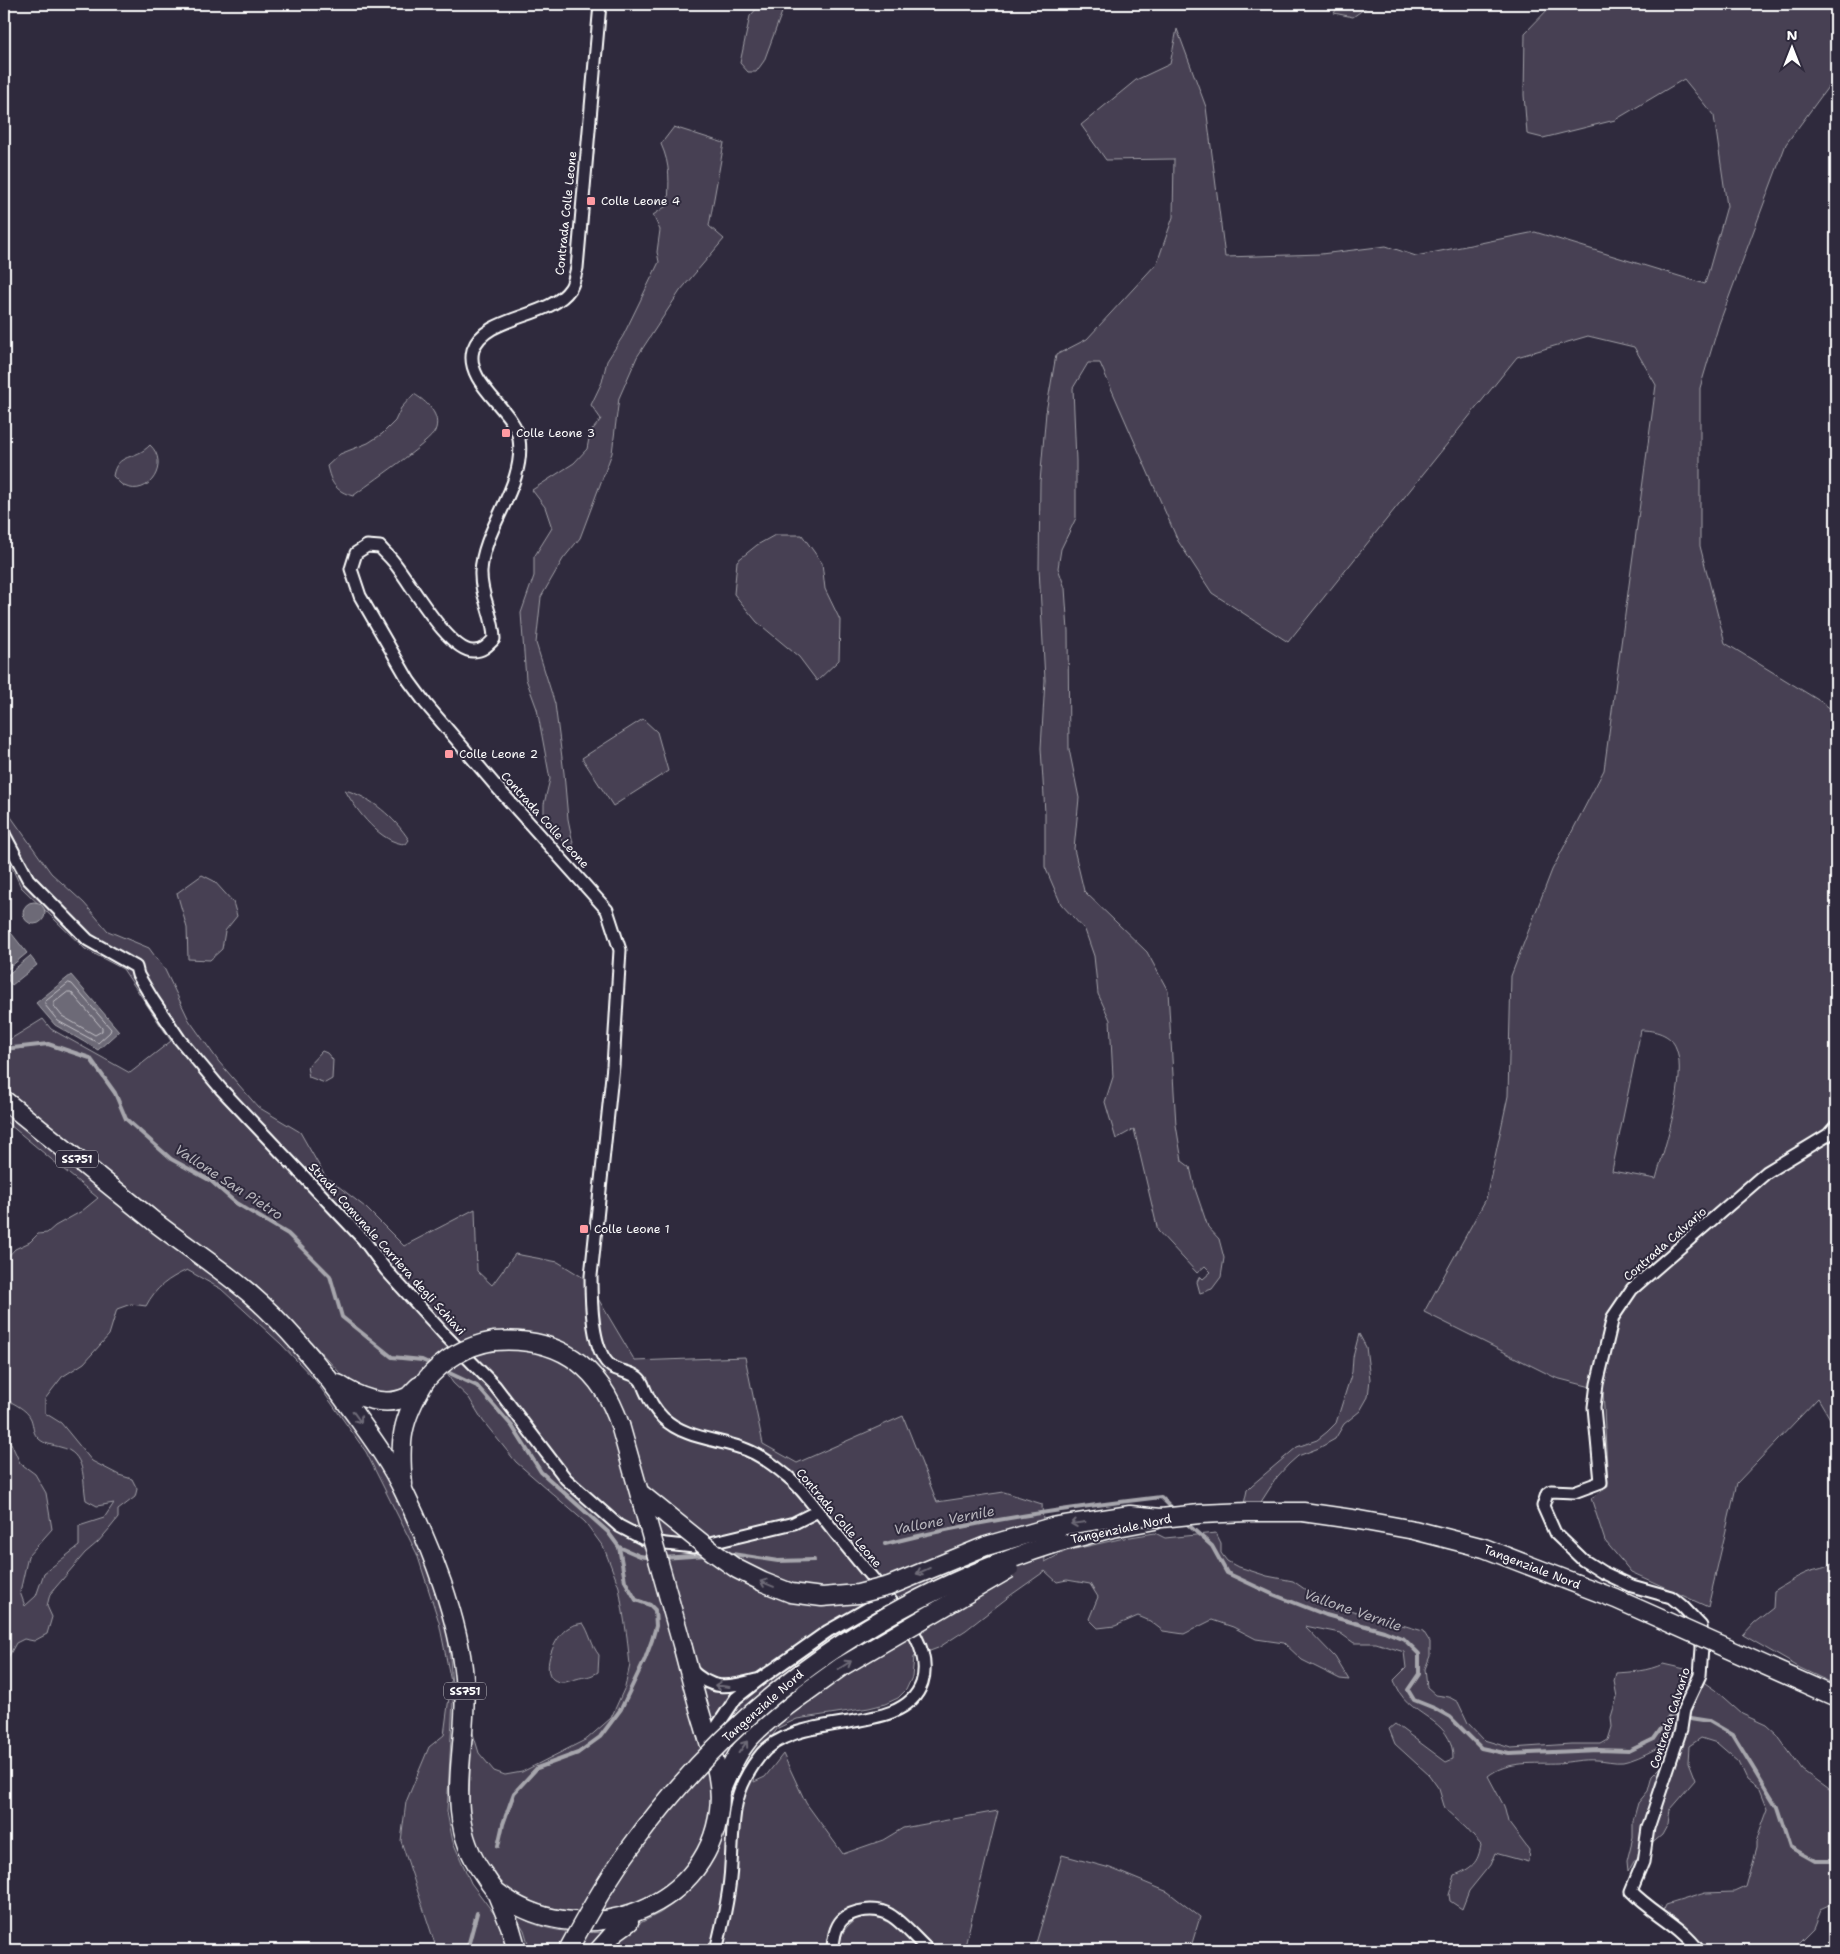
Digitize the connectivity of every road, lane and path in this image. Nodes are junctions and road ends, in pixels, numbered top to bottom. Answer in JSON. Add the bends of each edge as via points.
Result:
{"nodes":[{"id":1,"x":600,"y":4,"type":"edge"},
{"id":2,"x":4,"y":834,"type":"edge"},
{"id":3,"x":4,"y":1100,"type":"edge"},
{"id":4,"x":1836,"y":1126,"type":"edge"},
{"id":5,"x":329,"y":1378,"type":"junction"},
{"id":6,"x":425,"y":1381,"type":"junction"},
{"id":7,"x":404,"y":1491,"type":"junction"},
{"id":8,"x":641,"y":1494,"type":"junction"},
{"id":9,"x":818,"y":1511,"type":"junction"},
{"id":10,"x":1161,"y":1518,"type":"junction"},
{"id":11,"x":1060,"y":1542,"type":"junction"},
{"id":12,"x":888,"y":1597,"type":"junction"},
{"id":13,"x":688,"y":1667,"type":"junction"},
{"id":14,"x":760,"y":1679,"type":"junction"},
{"id":15,"x":1836,"y":1697,"type":"edge"},
{"id":16,"x":710,"y":1743,"type":"junction"},
{"id":17,"x":721,"y":1790,"type":"junction"},
{"id":18,"x":496,"y":1892,"type":"junction"},
{"id":19,"x":636,"y":1917,"type":"junction"},
{"id":20,"x":517,"y":1950,"type":"edge"},
{"id":21,"x":568,"y":1950,"type":"edge"},
{"id":22,"x":599,"y":1950,"type":"edge"},
{"id":23,"x":716,"y":1950,"type":"edge"},
{"id":24,"x":833,"y":1950,"type":"edge"},
{"id":25,"x":928,"y":1950,"type":"edge"},
{"id":26,"x":1699,"y":1950,"type":"edge"}],
"edges":[{"from":1,"to":9,"type":"street","name":"Contrada Colle Leone","via":[[577,268],[571,289],[554,304],[482,336],[473,351],[474,369],[519,436],[516,473],[486,548],[481,572],[494,639],[485,648],[474,652],[458,646],[444,633],[393,560],[380,547],[367,546],[356,553],[351,569],[360,596],[409,681],[495,785],[607,910],[620,950],[613,1066],[591,1276],[597,1346],[612,1367],[641,1381],[653,1407],[666,1420],[681,1430],[748,1450],[770,1462],[791,1479]]},
{"from":2,"to":9,"type":"street","name":"Strada Comunale Carriera degli Schiavi","via":[[28,879],[88,940],[136,967],[180,1040],[221,1089],[364,1239],[392,1277],[495,1386],[566,1479],[619,1526],[644,1539],[694,1547],[794,1523]]},
{"from":3,"to":5,"type":"main road","number":"SS751","via":[[249,1293]]},
{"from":4,"to":26,"type":"street","name":"Contrada Calvario","via":[[1828,1135],[1766,1172],[1632,1289],[1613,1317],[1597,1384],[1594,1407],[1601,1482],[1574,1492],[1551,1491],[1543,1506],[1555,1533],[1583,1560],[1632,1586],[1671,1598],[1701,1626],[1700,1675],[1684,1709],[1681,1729],[1631,1891],[1690,1938]]},
{"from":5,"to":6,"type":"main road","via":[[356,1396],[373,1400],[407,1397]]},
{"from":5,"to":7,"type":"main road","one_way":true,"via":[[373,1439]]},
{"from":6,"to":7,"type":"main road","via":[[412,1402],[401,1442]]},
{"from":6,"to":8,"type":"main road","bridge":true,"via":[[455,1354],[480,1343],[515,1339],[555,1348],[574,1358],[604,1387],[614,1406]]},
{"from":7,"to":18,"type":"main road","number":"SS751","via":[[439,1574],[455,1625],[464,1676],[465,1709],[459,1779],[461,1822],[464,1838]]},
{"from":10,"to":8,"type":"main road","one_way":true,"bridge":true,"via":[[1130,1515],[1052,1527],[986,1546],[889,1586],[858,1594],[822,1597],[791,1593],[737,1569]]},
{"from":8,"to":13,"type":"main road","bridge":true},
{"from":9,"to":12,"type":"street","name":"Contrada Colle Leone"},
{"from":10,"to":11,"type":"main road","name":"Tangenziale Nord","bridge":true},
{"from":10,"to":15,"type":"main road","name":"Tangenziale Nord","bridge":true,"via":[[1238,1512],[1303,1512],[1423,1532],[1484,1548],[1616,1599]]},
{"from":17,"to":11,"type":"main road","one_way":true,"bridge":true,"via":[[746,1742],[784,1708],[841,1667]]},
{"from":11,"to":21,"type":"main road","name":"Tangenziale Nord","bridge":true,"via":[[961,1578],[905,1605],[845,1641],[753,1711],[709,1753],[657,1813],[596,1900]]},
{"from":12,"to":14,"type":"street","via":[[828,1631]]},
{"from":12,"to":23,"type":"street","name":"Contrada Colle Leone","via":[[912,1629],[920,1648],[924,1673],[920,1686],[904,1707],[885,1714],[792,1733],[761,1754],[738,1794],[731,1837],[731,1867]]},
{"from":14,"to":13,"type":"street","one_way":true,"via":[[731,1687],[719,1686],[707,1683]]},
{"from":13,"to":16,"type":"main road"},
{"from":14,"to":16,"type":"street","via":[[736,1698]]},
{"from":16,"to":17,"type":"main road"},
{"from":17,"to":19,"type":"main road","via":[[714,1835],[704,1857],[675,1893]]},
{"from":18,"to":19,"type":"main road","via":[[520,1909],[548,1921],[577,1926],[607,1925]]},
{"from":18,"to":20,"type":"main road"},
{"from":19,"to":22,"type":"main road","via":[[615,1932]]},
{"from":24,"to":25,"type":"street","via":[[842,1920],[873,1909],[890,1915]]}]}
